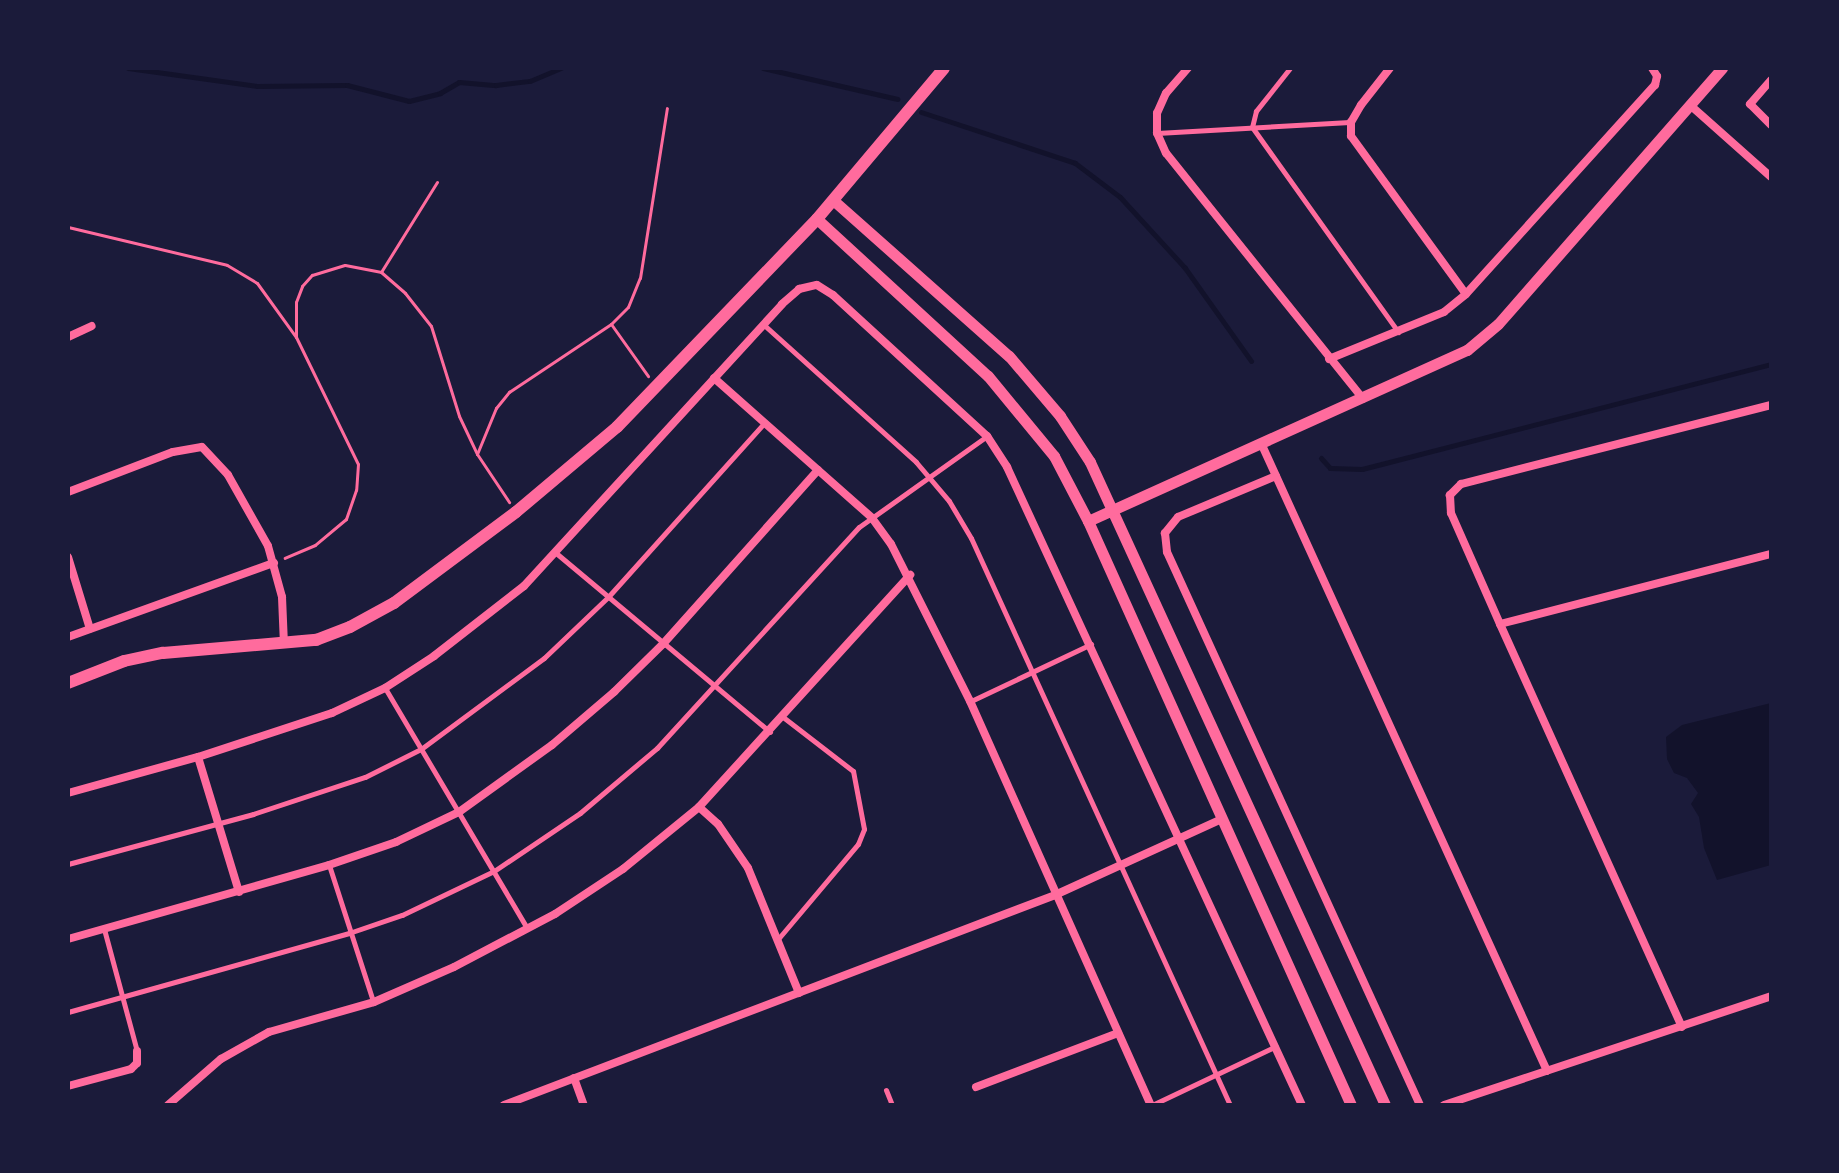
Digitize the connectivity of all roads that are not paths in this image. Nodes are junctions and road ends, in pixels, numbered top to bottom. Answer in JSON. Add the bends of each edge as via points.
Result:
{"nodes":[{"id":1,"x":944,"y":68,"type":"edge"},
{"id":2,"x":1188,"y":68,"type":"edge"},
{"id":3,"x":1290,"y":68,"type":"edge"},
{"id":4,"x":1390,"y":68,"type":"edge"},
{"id":5,"x":1652,"y":68,"type":"edge"},
{"id":6,"x":1722,"y":68,"type":"edge"},
{"id":7,"x":1771,"y":80,"type":"edge"},
{"id":8,"x":1690,"y":105,"type":"junction"},
{"id":9,"x":1351,"y":122,"type":"junction"},
{"id":10,"x":1771,"y":125,"type":"edge"},
{"id":11,"x":1252,"y":127,"type":"junction"},
{"id":12,"x":1157,"y":133,"type":"junction"},
{"id":13,"x":1771,"y":177,"type":"edge"},
{"id":14,"x":833,"y":200,"type":"junction"},
{"id":15,"x":817,"y":219,"type":"junction"},
{"id":16,"x":1466,"y":294,"type":"junction"},
{"id":17,"x":763,"y":323,"type":"junction"},
{"id":18,"x":92,"y":326,"type":"dead end"},
{"id":19,"x":1398,"y":333,"type":"junction"},
{"id":20,"x":68,"y":337,"type":"edge"},
{"id":21,"x":1329,"y":359,"type":"junction"},
{"id":22,"x":714,"y":378,"type":"junction"},
{"id":23,"x":1363,"y":399,"type":"junction"},
{"id":24,"x":1771,"y":405,"type":"edge"},
{"id":25,"x":765,"y":423,"type":"junction"},
{"id":26,"x":987,"y":436,"type":"junction"},
{"id":27,"x":1261,"y":443,"type":"junction"},
{"id":28,"x":818,"y":470,"type":"junction"},
{"id":29,"x":931,"y":476,"type":"junction"},
{"id":30,"x":1276,"y":476,"type":"junction"},
{"id":31,"x":68,"y":492,"type":"edge"},
{"id":32,"x":1114,"y":509,"type":"junction"},
{"id":33,"x":872,"y":518,"type":"junction"},
{"id":34,"x":1088,"y":521,"type":"junction"},
{"id":35,"x":556,"y":553,"type":"junction"},
{"id":36,"x":1771,"y":554,"type":"edge"},
{"id":37,"x":68,"y":557,"type":"edge"},
{"id":38,"x":274,"y":563,"type":"junction"},
{"id":39,"x":70,"y":568,"type":"edge"},
{"id":40,"x":910,"y":575,"type":"junction"},
{"id":41,"x":608,"y":597,"type":"junction"},
{"id":42,"x":1500,"y":624,"type":"junction"},
{"id":43,"x":90,"y":629,"type":"junction"},
{"id":44,"x":68,"y":637,"type":"edge"},
{"id":45,"x":663,"y":644,"type":"junction"},
{"id":46,"x":1091,"y":644,"type":"junction"},
{"id":47,"x":284,"y":645,"type":"junction"},
{"id":48,"x":1030,"y":673,"type":"junction"},
{"id":49,"x":68,"y":683,"type":"edge"},
{"id":50,"x":716,"y":687,"type":"junction"},
{"id":51,"x":385,"y":688,"type":"junction"},
{"id":52,"x":970,"y":701,"type":"junction"},
{"id":53,"x":783,"y":717,"type":"junction"},
{"id":54,"x":770,"y":732,"type":"junction"},
{"id":55,"x":421,"y":749,"type":"junction"},
{"id":56,"x":198,"y":757,"type":"junction"},
{"id":57,"x":68,"y":793,"type":"edge"},
{"id":58,"x":699,"y":807,"type":"junction"},
{"id":59,"x":459,"y":812,"type":"junction"},
{"id":60,"x":1222,"y":819,"type":"junction"},
{"id":61,"x":218,"y":822,"type":"junction"},
{"id":62,"x":1182,"y":838,"type":"junction"},
{"id":63,"x":68,"y":864,"type":"edge"},
{"id":64,"x":329,"y":865,"type":"junction"},
{"id":65,"x":1121,"y":867,"type":"junction"},
{"id":66,"x":494,"y":871,"type":"junction"},
{"id":67,"x":239,"y":892,"type":"junction"},
{"id":68,"x":1055,"y":895,"type":"junction"},
{"id":69,"x":104,"y":929,"type":"junction"},
{"id":70,"x":528,"y":929,"type":"junction"},
{"id":71,"x":349,"y":933,"type":"junction"},
{"id":72,"x":68,"y":939,"type":"edge"},
{"id":73,"x":778,"y":939,"type":"junction"},
{"id":74,"x":799,"y":993,"type":"junction"},
{"id":75,"x":1771,"y":996,"type":"edge"},
{"id":76,"x":123,"y":997,"type":"junction"},
{"id":77,"x":374,"y":1002,"type":"junction"},
{"id":78,"x":68,"y":1012,"type":"edge"},
{"id":79,"x":1682,"y":1027,"type":"junction"},
{"id":80,"x":1118,"y":1033,"type":"junction"},
{"id":81,"x":1276,"y":1046,"type":"junction"},
{"id":82,"x":137,"y":1051,"type":"joint"},
{"id":83,"x":1547,"y":1071,"type":"junction"},
{"id":84,"x":1217,"y":1074,"type":"junction"},
{"id":85,"x":574,"y":1078,"type":"junction"},
{"id":86,"x":68,"y":1086,"type":"edge"},
{"id":87,"x":976,"y":1087,"type":"dead end"},
{"id":88,"x":886,"y":1090,"type":"dead end"},
{"id":89,"x":168,"y":1105,"type":"edge"},
{"id":90,"x":504,"y":1105,"type":"edge"},
{"id":91,"x":584,"y":1105,"type":"edge"},
{"id":92,"x":892,"y":1105,"type":"edge"},
{"id":93,"x":1152,"y":1105,"type":"edge"},
{"id":94,"x":1230,"y":1105,"type":"edge"},
{"id":95,"x":1302,"y":1105,"type":"edge"},
{"id":96,"x":1351,"y":1105,"type":"edge"},
{"id":97,"x":1385,"y":1105,"type":"edge"},
{"id":98,"x":1420,"y":1105,"type":"edge"},
{"id":99,"x":1444,"y":1105,"type":"edge"}],
"edges":[{"from":1,"to":14,"type":"main road"},
{"from":2,"to":12,"type":"street","via":[[1166,93],[1157,113]]},
{"from":3,"to":11,"type":"lane","via":[[1256,111]]},
{"from":4,"to":9,"type":"street"},
{"from":5,"to":16,"type":"street","via":[[1655,85]]},
{"from":6,"to":8,"type":"street"},
{"from":7,"to":10,"type":"street","via":[[1750,104]]},
{"from":8,"to":13,"type":"street"},
{"from":8,"to":23,"type":"street","via":[[1483,339],[1450,360]]},
{"from":9,"to":11,"type":"lane"},
{"from":9,"to":16,"type":"street","via":[[1359,151]]},
{"from":11,"to":12,"type":"lane"},
{"from":11,"to":19,"type":"lane"},
{"from":12,"to":21,"type":"street","via":[[1176,168]]},
{"from":14,"to":15,"type":"main road"},
{"from":14,"to":32,"type":"street","via":[[1009,356],[1060,416]]},
{"from":15,"to":34,"type":"street","via":[[988,376],[1054,456]]},
{"from":15,"to":47,"type":"main road","via":[[657,388],[516,512],[372,616],[316,640]]},
{"from":16,"to":19,"type":"street","via":[[1444,312]]},
{"from":17,"to":22,"type":"street"},
{"from":17,"to":26,"type":"street","via":[[799,289],[817,285]]},
{"from":17,"to":29,"type":"lane"},
{"from":18,"to":20,"type":"street"},
{"from":19,"to":21,"type":"street"},
{"from":21,"to":23,"type":"street"},
{"from":22,"to":25,"type":"street"},
{"from":22,"to":35,"type":"street"},
{"from":23,"to":27,"type":"street"},
{"from":24,"to":42,"type":"street","via":[[1461,484],[1450,495],[1451,513]]},
{"from":25,"to":28,"type":"street"},
{"from":25,"to":41,"type":"lane"},
{"from":26,"to":29,"type":"lane"},
{"from":26,"to":46,"type":"street","via":[[1007,467]]},
{"from":27,"to":30,"type":"street"},
{"from":27,"to":32,"type":"street"},
{"from":28,"to":33,"type":"street"},
{"from":28,"to":45,"type":"street"},
{"from":29,"to":33,"type":"lane"},
{"from":29,"to":48,"type":"lane","via":[[971,538]]},
{"from":30,"to":83,"type":"street"},
{"from":30,"to":98,"type":"street","via":[[1178,517],[1165,533],[1167,552]]},
{"from":31,"to":38,"type":"street","via":[[173,452],[202,447],[242,497]]},
{"from":32,"to":34,"type":"street"},
{"from":32,"to":97,"type":"street"},
{"from":33,"to":40,"type":"street"},
{"from":33,"to":50,"type":"lane"},
{"from":34,"to":60,"type":"street"},
{"from":35,"to":41,"type":"lane"},
{"from":35,"to":51,"type":"street","via":[[483,621]]},
{"from":36,"to":42,"type":"street"},
{"from":37,"to":39,"type":"street"},
{"from":38,"to":43,"type":"street"},
{"from":38,"to":47,"type":"street"},
{"from":39,"to":43,"type":"street"},
{"from":40,"to":52,"type":"street"},
{"from":40,"to":53,"type":"street"},
{"from":41,"to":45,"type":"lane"},
{"from":41,"to":55,"type":"lane","via":[[544,658]]},
{"from":42,"to":79,"type":"street"},
{"from":43,"to":44,"type":"street"},
{"from":45,"to":50,"type":"lane"},
{"from":45,"to":59,"type":"street","via":[[552,745]]},
{"from":46,"to":48,"type":"lane"},
{"from":46,"to":62,"type":"street"},
{"from":47,"to":49,"type":"main road","via":[[163,653],[124,661]]},
{"from":48,"to":52,"type":"lane"},
{"from":48,"to":65,"type":"lane"},
{"from":50,"to":54,"type":"lane"},
{"from":50,"to":66,"type":"lane","via":[[580,813]]},
{"from":51,"to":55,"type":"lane"},
{"from":51,"to":56,"type":"street","via":[[332,713]]},
{"from":52,"to":68,"type":"street"},
{"from":53,"to":54,"type":"street"},
{"from":53,"to":73,"type":"lane","via":[[853,771],[864,829],[858,844]]},
{"from":54,"to":58,"type":"street"},
{"from":55,"to":59,"type":"lane"},
{"from":55,"to":61,"type":"lane","via":[[365,777]]},
{"from":56,"to":57,"type":"street"},
{"from":56,"to":61,"type":"street"},
{"from":58,"to":70,"type":"street","via":[[623,869]]},
{"from":58,"to":73,"type":"street","via":[[718,824],[748,868]]},
{"from":59,"to":64,"type":"street"},
{"from":59,"to":66,"type":"lane"},
{"from":60,"to":62,"type":"street"},
{"from":60,"to":96,"type":"street"},
{"from":61,"to":63,"type":"lane"},
{"from":61,"to":67,"type":"street"},
{"from":62,"to":65,"type":"street"},
{"from":62,"to":81,"type":"street"},
{"from":64,"to":67,"type":"street"},
{"from":64,"to":71,"type":"lane"},
{"from":65,"to":68,"type":"street"},
{"from":65,"to":84,"type":"lane"},
{"from":66,"to":70,"type":"lane"},
{"from":66,"to":71,"type":"lane","via":[[402,915]]},
{"from":67,"to":69,"type":"street"},
{"from":68,"to":74,"type":"street"},
{"from":68,"to":80,"type":"street"},
{"from":69,"to":72,"type":"street"},
{"from":69,"to":76,"type":"lane"},
{"from":70,"to":77,"type":"street"},
{"from":71,"to":76,"type":"lane"},
{"from":71,"to":77,"type":"lane"},
{"from":73,"to":74,"type":"street"},
{"from":74,"to":85,"type":"street"},
{"from":75,"to":79,"type":"street"},
{"from":76,"to":78,"type":"lane"},
{"from":76,"to":82,"type":"lane"},
{"from":77,"to":89,"type":"street","via":[[269,1032],[221,1059]]},
{"from":79,"to":83,"type":"street"},
{"from":80,"to":87,"type":"street"},
{"from":80,"to":93,"type":"street"},
{"from":81,"to":84,"type":"lane"},
{"from":81,"to":95,"type":"street"},
{"from":82,"to":86,"type":"street","via":[[131,1069]]},
{"from":83,"to":99,"type":"street"},
{"from":84,"to":93,"type":"lane"},
{"from":84,"to":94,"type":"lane"},
{"from":85,"to":90,"type":"street"},
{"from":85,"to":91,"type":"street"},
{"from":88,"to":92,"type":"lane"}]}
